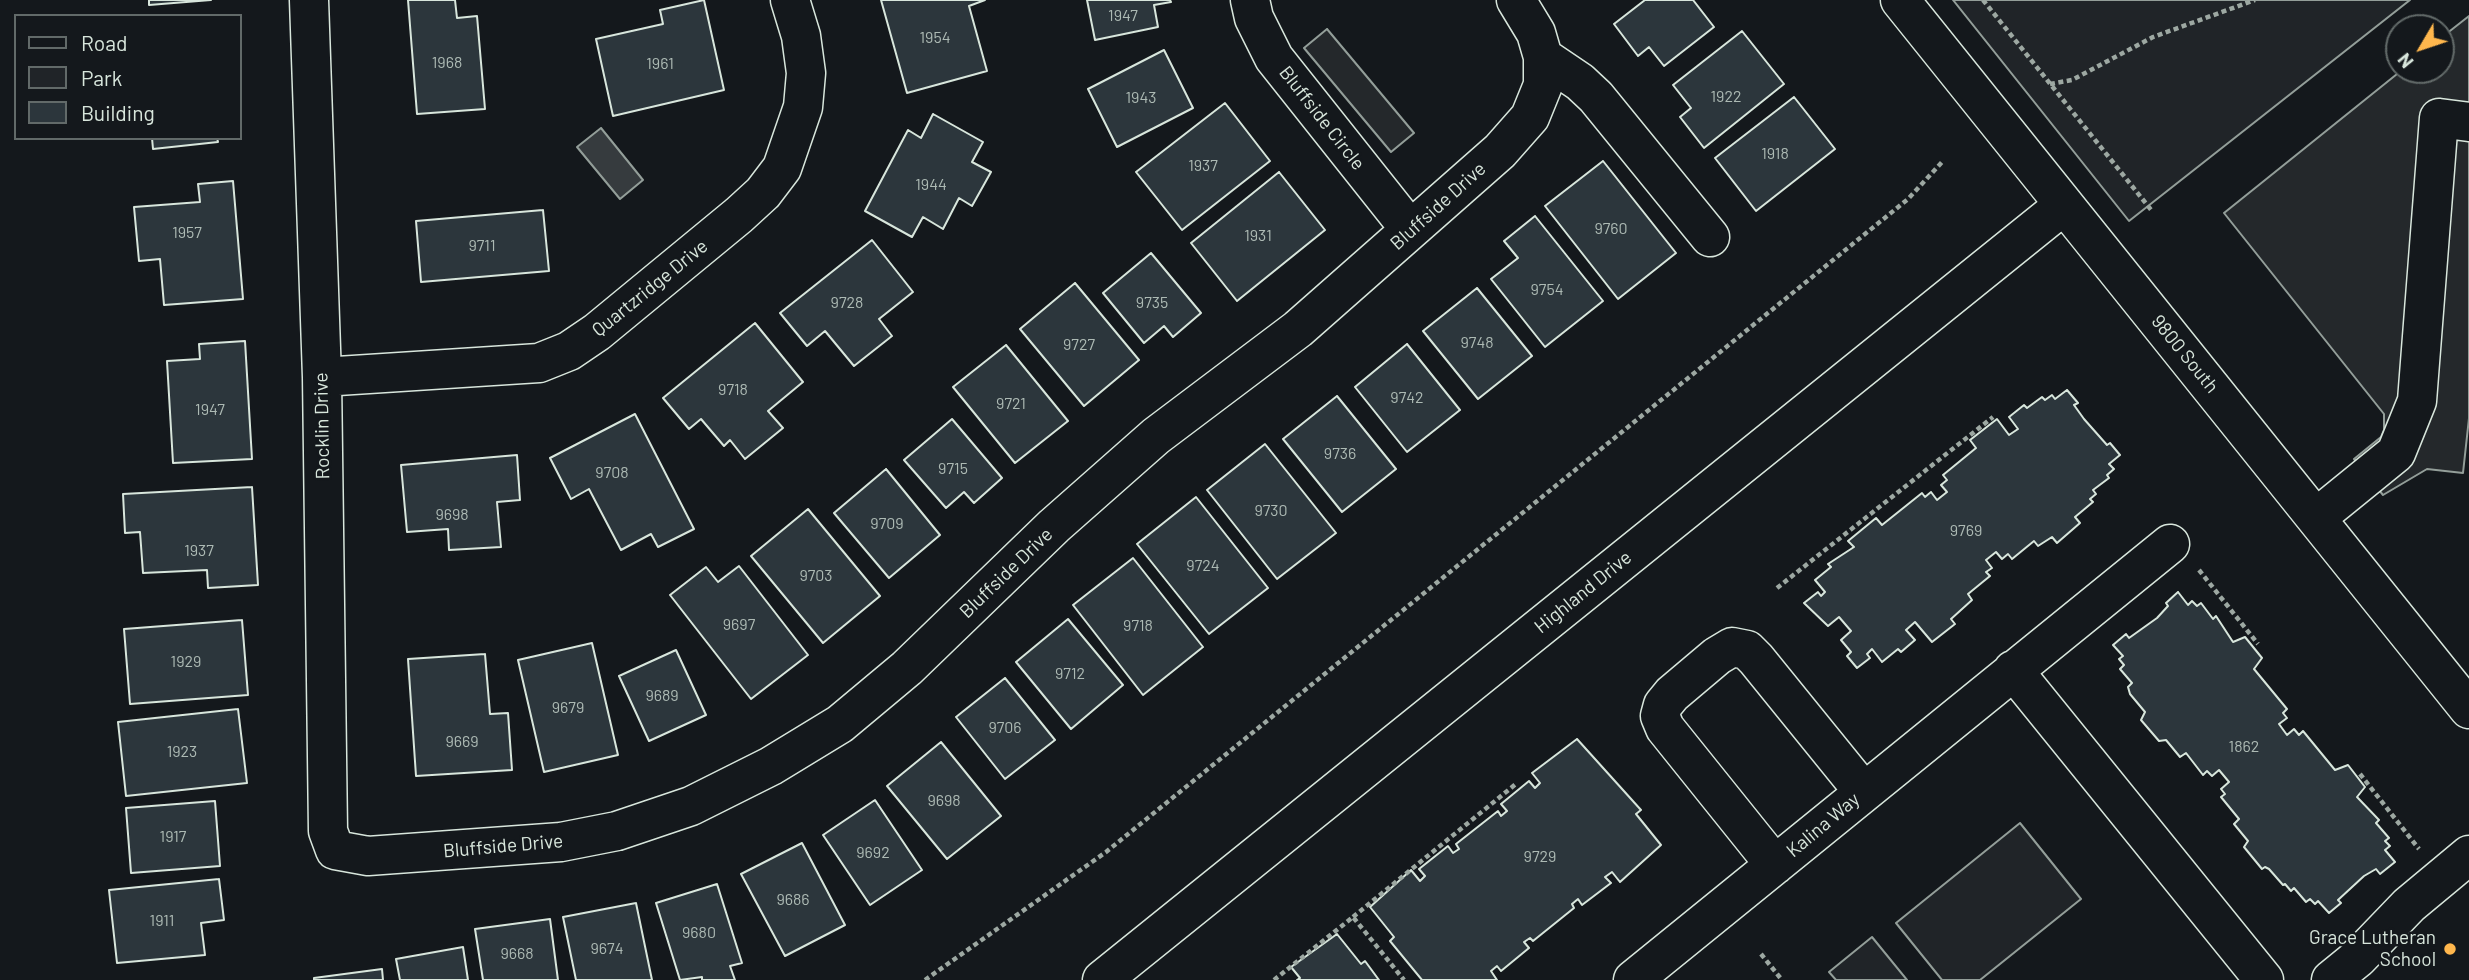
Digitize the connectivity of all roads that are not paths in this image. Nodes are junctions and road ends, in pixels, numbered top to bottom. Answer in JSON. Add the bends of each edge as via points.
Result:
{"nodes":[{"id":1,"x":309,"y":0,"type":"edge"},
{"id":2,"x":790,"y":0,"type":"edge"},
{"id":3,"x":1250,"y":0,"type":"edge"},
{"id":4,"x":1516,"y":0,"type":"edge"},
{"id":5,"x":1900,"y":0,"type":"edge"},
{"id":6,"x":1543,"y":57,"type":"junction"},
{"id":7,"x":2469,"y":122,"type":"edge"},
{"id":8,"x":2064,"y":205,"type":"junction"},
{"id":9,"x":1409,"y":228,"type":"junction"},
{"id":10,"x":1710,"y":237,"type":"dead end"},
{"id":11,"x":322,"y":377,"type":"junction"},
{"id":12,"x":2316,"y":518,"type":"junction"},
{"id":13,"x":2182,"y":554,"type":"road end"},
{"id":14,"x":2013,"y":670,"type":"junction"},
{"id":15,"x":2469,"y":709,"type":"edge"},
{"id":16,"x":1863,"y":791,"type":"junction"},
{"id":17,"x":335,"y":850,"type":"joint"},
{"id":18,"x":2469,"y":855,"type":"edge"},
{"id":19,"x":1775,"y":865,"type":"junction"},
{"id":20,"x":1102,"y":980,"type":"edge"},
{"id":21,"x":1633,"y":980,"type":"edge"},
{"id":22,"x":2264,"y":980,"type":"edge"},
{"id":23,"x":2331,"y":980,"type":"edge"}],
"edges":[{"from":1,"to":11,"type":"street","name":"Rocklin Drive"},
{"from":2,"to":11,"type":"street","name":"Quartzridge Drive","via":[[806,73],[803,107],[782,168],[739,215],[597,332],[569,351],[539,363]]},
{"from":3,"to":9,"type":"street","name":"Bluffside Circle","via":[[1274,58]]},
{"from":4,"to":6,"type":"street","name":"Bluffside Drive","via":[[1536,33]]},
{"from":5,"to":8,"type":"street","name":"9800 South"},
{"from":6,"to":9,"type":"street","name":"Bluffside Drive","via":[[1543,85],[1530,117],[1500,151]]},
{"from":6,"to":10,"type":"street","via":[[1596,97]]},
{"from":7,"to":12,"type":"street","via":[[2439,118],[2417,401],[2407,427],[2396,453]]},
{"from":8,"to":12,"type":"street","name":"9800 South"},
{"from":8,"to":20,"type":"street","name":"Highland Drive"},
{"from":9,"to":17,"type":"street","name":"Bluffside Drive","via":[[1377,262],[1298,329],[1156,436],[897,676],[840,724],[771,766],[691,806],[617,831],[561,842],[368,856]]},
{"from":11,"to":17,"type":"street","name":"Rocklin Drive","via":[[328,831]]},
{"from":12,"to":15,"type":"street","name":"9800 South"},
{"from":13,"to":14,"type":"street","name":"Kalina Way"},
{"from":14,"to":16,"type":"street","name":"Kalina Way"},
{"from":14,"to":22,"type":"street"},
{"from":16,"to":19,"type":"street","name":"Kalina Way"},
{"from":16,"to":19,"type":"street","via":[[1747,650],[1732,647],[1717,656],[1672,694],[1660,716],[1664,728]]},
{"from":18,"to":23,"type":"street"},
{"from":19,"to":21,"type":"street","name":"Kalina Way"}]}
